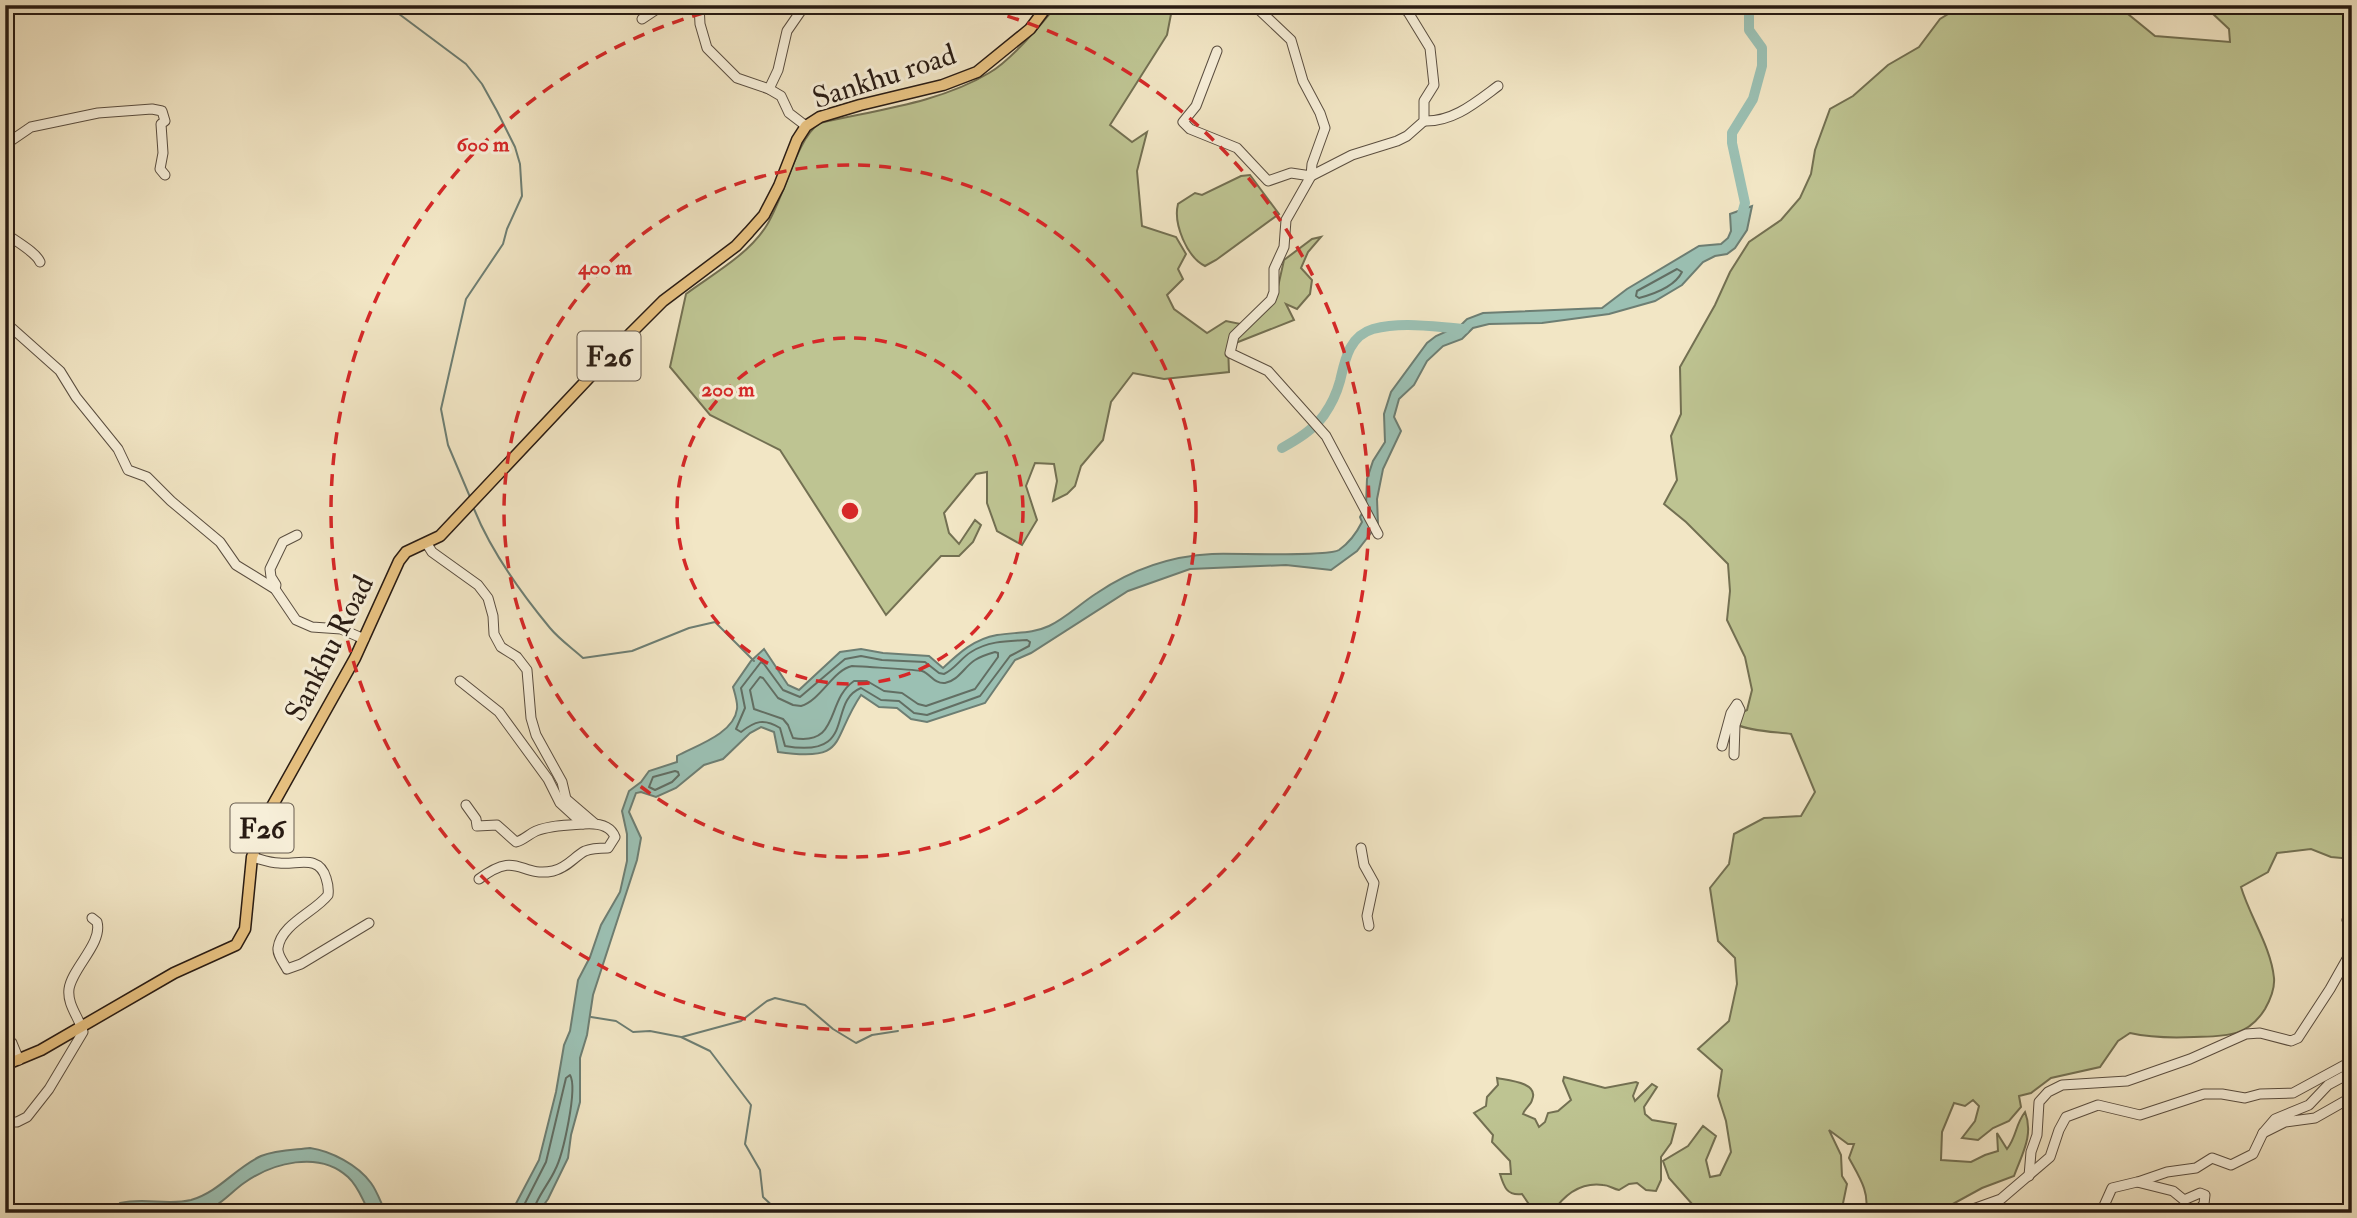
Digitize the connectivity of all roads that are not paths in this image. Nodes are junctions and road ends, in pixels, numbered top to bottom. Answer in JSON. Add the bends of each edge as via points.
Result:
{"nodes":[{"id":1,"x":663,"y":5,"type":"edge"},
{"id":2,"x":699,"y":5,"type":"edge"},
{"id":3,"x":805,"y":5,"type":"edge"},
{"id":4,"x":1048,"y":5,"type":"edge"},
{"id":5,"x":1254,"y":5,"type":"edge"},
{"id":6,"x":1400,"y":5,"type":"edge"},
{"id":7,"x":642,"y":19,"type":"dead end"},
{"id":8,"x":1217,"y":51,"type":"dead end"},
{"id":9,"x":1498,"y":86,"type":"dead end"},
{"id":10,"x":769,"y":89,"type":"junction"},
{"id":11,"x":1424,"y":121,"type":"junction"},
{"id":12,"x":806,"y":126,"type":"junction"},
{"id":13,"x":5,"y":148,"type":"edge"},
{"id":14,"x":165,"y":175,"type":"dead end"},
{"id":15,"x":1311,"y":176,"type":"junction"},
{"id":16,"x":5,"y":233,"type":"edge"},
{"id":17,"x":736,"y":246,"type":"joint"},
{"id":18,"x":40,"y":262,"type":"dead end"},
{"id":19,"x":5,"y":322,"type":"edge"},
{"id":20,"x":1378,"y":534,"type":"dead end"},
{"id":21,"x":297,"y":535,"type":"dead end"},
{"id":22,"x":427,"y":544,"type":"junction"},
{"id":23,"x":275,"y":589,"type":"junction"},
{"id":24,"x":364,"y":639,"type":"junction"},
{"id":25,"x":460,"y":681,"type":"dead end"},
{"id":26,"x":1722,"y":746,"type":"dead end"},
{"id":27,"x":1734,"y":755,"type":"dead end"},
{"id":28,"x":466,"y":805,"type":"dead end"},
{"id":29,"x":594,"y":823,"type":"junction"},
{"id":30,"x":583,"y":824,"type":"junction"},
{"id":31,"x":1361,"y":848,"type":"dead end"},
{"id":32,"x":252,"y":857,"type":"junction"},
{"id":33,"x":479,"y":878,"type":"dead end"},
{"id":34,"x":92,"y":918,"type":"dead end"},
{"id":35,"x":369,"y":923,"type":"dead end"},
{"id":36,"x":1369,"y":926,"type":"dead end"},
{"id":37,"x":2352,"y":950,"type":"edge"},
{"id":38,"x":81,"y":1026,"type":"junction"},
{"id":39,"x":5,"y":1035,"type":"edge"},
{"id":40,"x":19,"y":1060,"type":"junction"},
{"id":41,"x":2352,"y":1060,"type":"edge"},
{"id":42,"x":5,"y":1065,"type":"edge"},
{"id":43,"x":2352,"y":1072,"type":"edge"},
{"id":44,"x":2352,"y":1097,"type":"edge"},
{"id":45,"x":5,"y":1122,"type":"edge"},
{"id":46,"x":2263,"y":1133,"type":"junction"},
{"id":47,"x":2029,"y":1176,"type":"junction"},
{"id":48,"x":2137,"y":1182,"type":"junction"},
{"id":49,"x":1962,"y":1213,"type":"edge"},
{"id":50,"x":2087,"y":1213,"type":"edge"},
{"id":51,"x":2196,"y":1213,"type":"edge"}],
"edges":[{"from":1,"to":7,"type":"street"},
{"from":2,"to":10,"type":"street","via":[[707,48],[737,78]]},
{"from":3,"to":10,"type":"street","via":[[788,31]]},
{"from":4,"to":12,"type":"main road","name":"Sankhu road","via":[[1030,29],[977,72],[820,117]]},
{"from":5,"to":15,"type":"street","via":[[1291,40],[1303,81],[1324,123]]},
{"from":6,"to":11,"type":"street","via":[[1430,48],[1434,85],[1424,101]]},
{"from":8,"to":15,"type":"street","via":[[1196,106],[1184,122],[1237,148],[1268,181],[1291,173]]},
{"from":9,"to":11,"type":"street","via":[[1460,113]]},
{"from":10,"to":12,"type":"street","via":[[781,96],[789,113]]},
{"from":11,"to":15,"type":"street","via":[[1397,141],[1352,155]]},
{"from":12,"to":17,"type":"main road","name":"Sankhu road","number":"F26","via":[[764,215]]},
{"from":13,"to":14,"type":"street","via":[[31,127],[98,113],[152,109],[162,111],[166,121],[161,124],[160,169]]},
{"from":15,"to":20,"type":"street","via":[[1286,220],[1271,300],[1241,328],[1230,350],[1268,371],[1320,429]]},
{"from":16,"to":18,"type":"street"},
{"from":17,"to":22,"type":"main road","name":"Sankhu Road","number":"F26","via":[[663,301],[440,536]]},
{"from":19,"to":23,"type":"street","via":[[60,371],[118,449],[128,470],[148,477],[220,542],[236,565]]},
{"from":21,"to":23,"type":"street","via":[[283,542],[271,569]]},
{"from":22,"to":24,"type":"main road","name":"Sankhu Road","number":"F26","via":[[403,556]]},
{"from":22,"to":29,"type":"street","via":[[488,598],[501,647],[527,670],[536,735],[566,799]]},
{"from":23,"to":24,"type":"street","via":[[302,624],[341,629]]},
{"from":24,"to":32,"type":"main road","name":"Sankhu Road","number":"F26","via":[[270,810]]},
{"from":25,"to":30,"type":"street","via":[[499,712],[560,803]]},
{"from":26,"to":27,"type":"street","via":[[1737,704]]},
{"from":28,"to":30,"type":"street","via":[[477,826],[497,825],[516,842],[535,831]]},
{"from":29,"to":30,"type":"street"},
{"from":29,"to":33,"type":"street","via":[[615,834],[608,848],[584,851],[553,871],[504,864]]},
{"from":31,"to":36,"type":"street","via":[[1374,883]]},
{"from":32,"to":35,"type":"street","via":[[279,863],[308,861],[325,872],[328,894],[285,933],[278,948],[287,969]]},
{"from":32,"to":38,"type":"main road","name":"Sankhu Road","number":"F26","via":[[245,929],[236,945],[174,973]]},
{"from":34,"to":38,"type":"street","via":[[99,928],[69,990]]},
{"from":37,"to":47,"type":"street","via":[[2298,1038],[2291,1041],[2246,1034],[2127,1081],[2062,1085],[2049,1092],[2039,1102]]},
{"from":38,"to":40,"type":"main road","name":"Sankhu Road","number":"F26"},
{"from":38,"to":45,"type":"street","via":[[83,1032],[75,1048],[27,1117]]},
{"from":39,"to":40,"type":"street"},
{"from":40,"to":42,"type":"main road","name":"Sankhu Road","number":"F26"},
{"from":41,"to":47,"type":"street","via":[[2293,1093],[2245,1098],[2204,1094],[2140,1115],[2098,1105],[2066,1117],[2050,1157]]},
{"from":43,"to":46,"type":"street","via":[[2328,1085],[2309,1105],[2275,1119]]},
{"from":44,"to":46,"type":"street","via":[[2315,1118],[2285,1122]]},
{"from":46,"to":48,"type":"street","via":[[2253,1154],[2244,1160],[2231,1165],[2212,1158],[2196,1168]]},
{"from":47,"to":49,"type":"street","via":[[2001,1199]]},
{"from":48,"to":50,"type":"street","via":[[2112,1188],[2103,1208]]},
{"from":48,"to":51,"type":"street","via":[[2173,1191],[2184,1200],[2205,1195]]}]}
